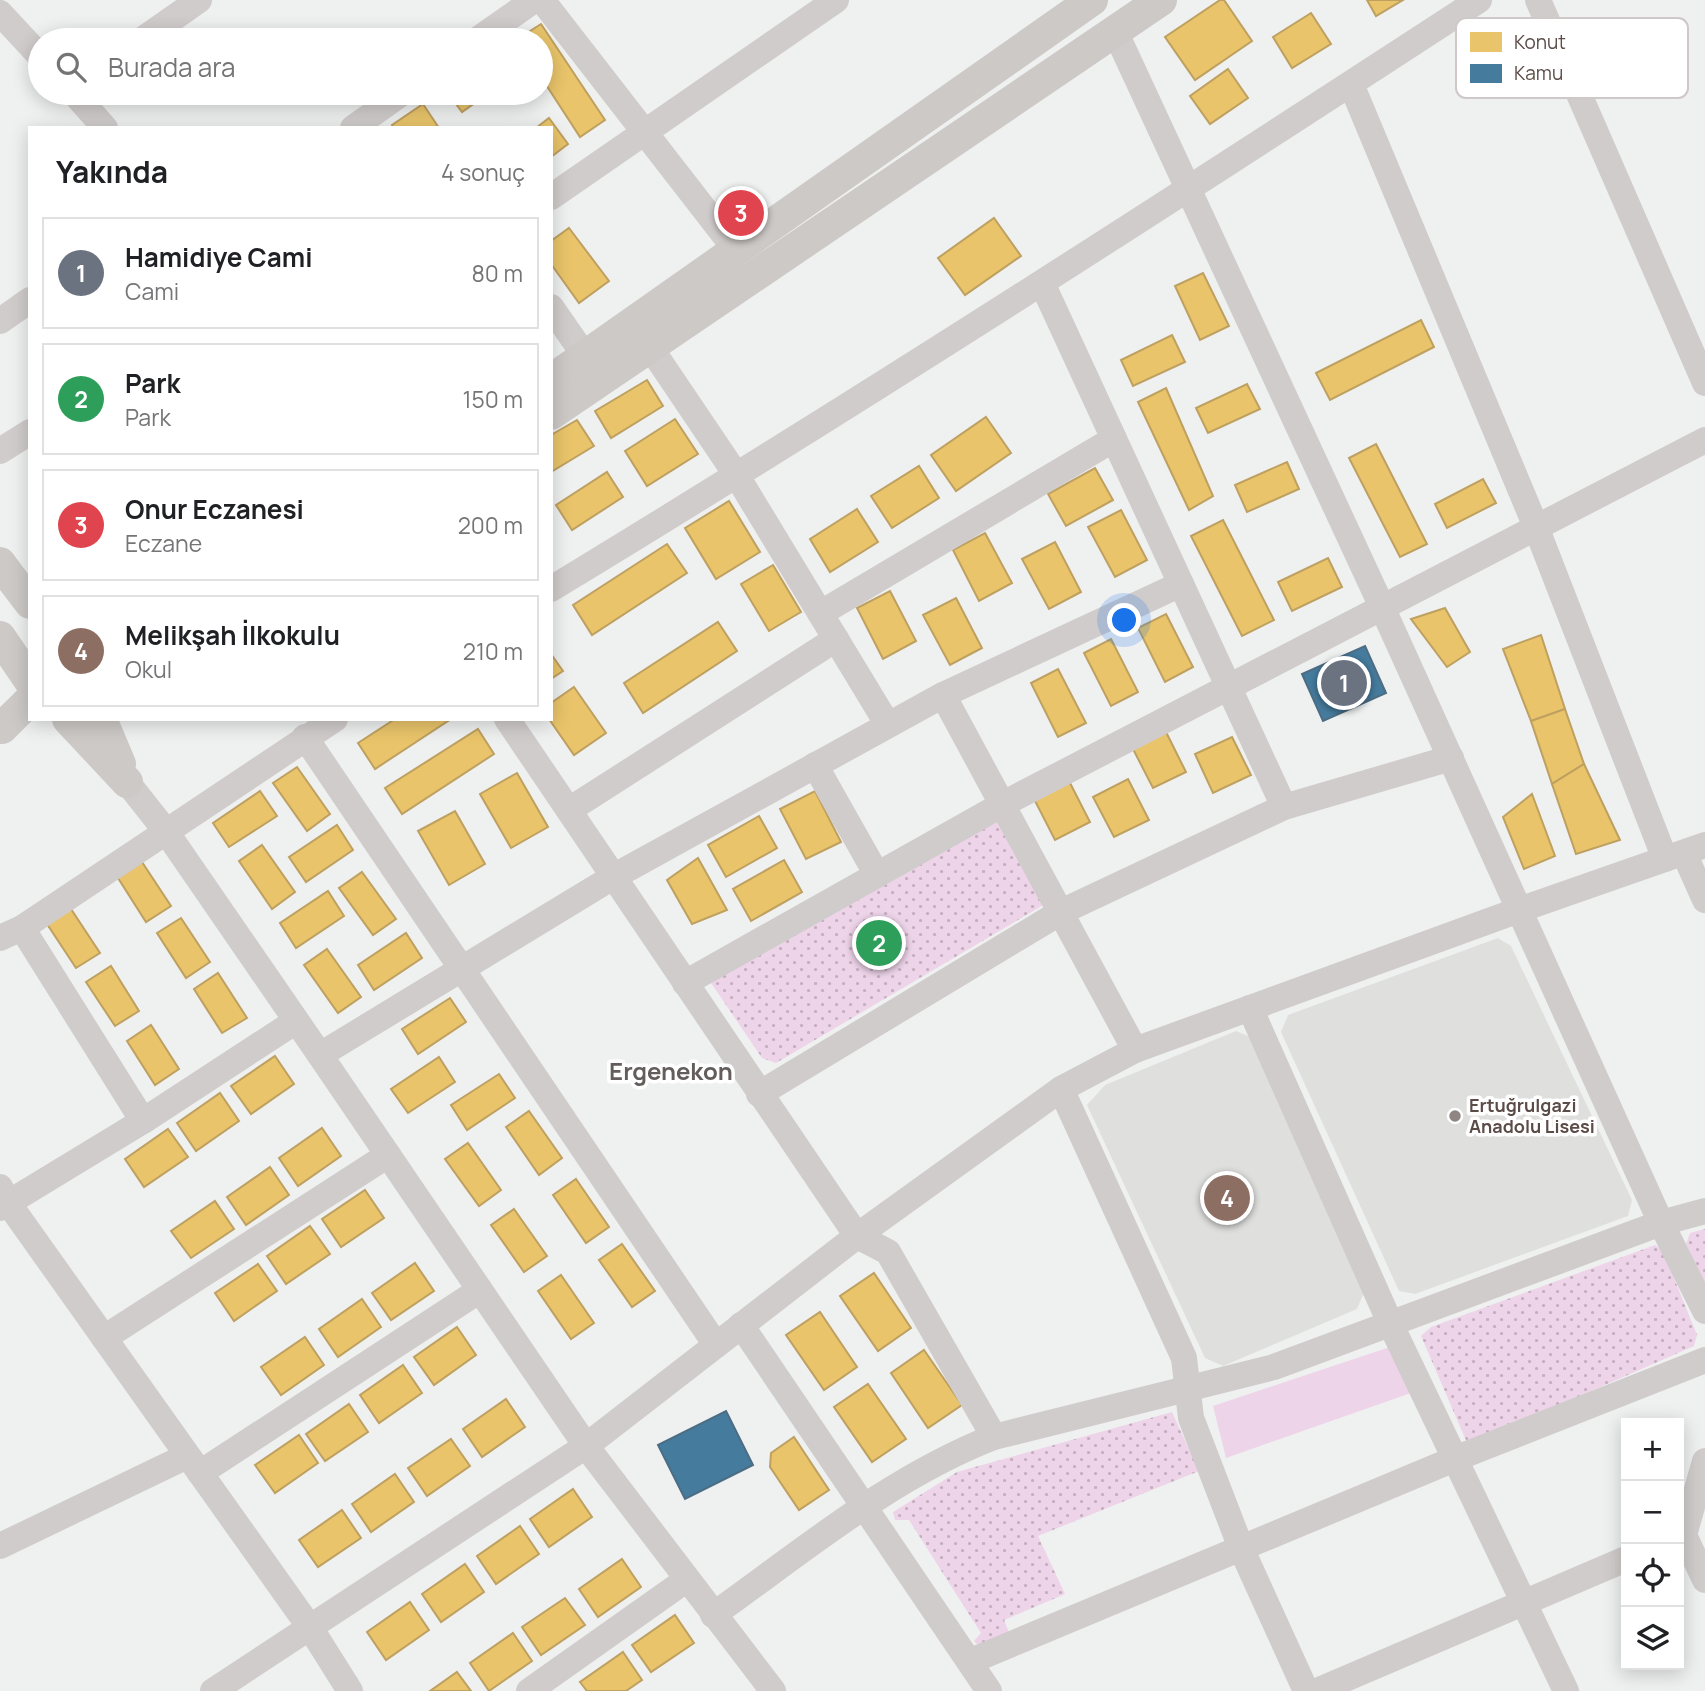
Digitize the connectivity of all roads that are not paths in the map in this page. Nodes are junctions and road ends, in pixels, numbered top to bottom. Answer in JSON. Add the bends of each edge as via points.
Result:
{"nodes":[{"id":1,"x":199,"y":0,"type":"edge"},
{"id":2,"x":534,"y":0,"type":"edge"},
{"id":3,"x":542,"y":0,"type":"edge"},
{"id":4,"x":836,"y":0,"type":"edge"},
{"id":5,"x":1092,"y":0,"type":"edge"},
{"id":6,"x":1161,"y":0,"type":"edge"},
{"id":7,"x":1479,"y":0,"type":"edge"},
{"id":8,"x":1538,"y":0,"type":"edge"},
{"id":9,"x":0,"y":15,"type":"edge"},
{"id":10,"x":1546,"y":18,"type":"edge"},
{"id":11,"x":159,"y":28,"type":"edge"},
{"id":12,"x":494,"y":28,"type":"edge"},
{"id":13,"x":1115,"y":31,"type":"junction"},
{"id":14,"x":28,"y":44,"type":"edge"},
{"id":15,"x":1350,"y":84,"type":"junction"},
{"id":16,"x":1584,"y":98,"type":"edge"},
{"id":17,"x":85,"y":105,"type":"edge"},
{"id":18,"x":385,"y":105,"type":"edge"},
{"id":19,"x":103,"y":126,"type":"edge"},
{"id":20,"x":356,"y":126,"type":"edge"},
{"id":21,"x":646,"y":131,"type":"junction"},
{"id":22,"x":1189,"y":189,"type":"junction"},
{"id":23,"x":553,"y":196,"type":"edge"},
{"id":24,"x":736,"y":250,"type":"junction"},
{"id":25,"x":1042,"y":283,"type":"junction"},
{"id":26,"x":28,"y":301,"type":"edge"},
{"id":27,"x":553,"y":310,"type":"edge"},
{"id":28,"x":0,"y":321,"type":"edge"},
{"id":29,"x":1695,"y":333,"type":"edge"},
{"id":30,"x":650,"y":347,"type":"junction"},
{"id":31,"x":585,"y":356,"type":"junction"},
{"id":32,"x":553,"y":379,"type":"edge"},
{"id":33,"x":1705,"y":383,"type":"edge"},
{"id":34,"x":553,"y":413,"type":"edge"},
{"id":35,"x":28,"y":433,"type":"edge"},
{"id":36,"x":1114,"y":439,"type":"junction"},
{"id":37,"x":1705,"y":440,"type":"edge"},
{"id":38,"x":0,"y":451,"type":"edge"},
{"id":39,"x":737,"y":476,"type":"junction"},
{"id":40,"x":1536,"y":527,"type":"junction"},
{"id":41,"x":0,"y":563,"type":"edge"},
{"id":42,"x":1181,"y":584,"type":"junction"},
{"id":43,"x":553,"y":588,"type":"edge"},
{"id":44,"x":28,"y":600,"type":"edge"},
{"id":45,"x":1382,"y":607,"type":"junction"},
{"id":46,"x":821,"y":613,"type":"junction"},
{"id":47,"x":0,"y":637,"type":"edge"},
{"id":48,"x":836,"y":639,"type":"junction"},
{"id":49,"x":28,"y":678,"type":"edge"},
{"id":50,"x":1228,"y":687,"type":"junction"},
{"id":51,"x":943,"y":695,"type":"junction"},
{"id":52,"x":28,"y":702,"type":"edge"},
{"id":53,"x":32,"y":721,"type":"edge"},
{"id":54,"x":70,"y":721,"type":"edge"},
{"id":55,"x":102,"y":721,"type":"edge"},
{"id":56,"x":332,"y":721,"type":"edge"},
{"id":57,"x":508,"y":721,"type":"edge"},
{"id":58,"x":888,"y":725,"type":"junction"},
{"id":59,"x":1,"y":729,"type":"edge"},
{"id":60,"x":305,"y":737,"type":"junction"},
{"id":61,"x":1451,"y":758,"type":"junction"},
{"id":62,"x":815,"y":765,"type":"junction"},
{"id":63,"x":127,"y":782,"type":"junction"},
{"id":64,"x":1003,"y":804,"type":"junction"},
{"id":65,"x":1284,"y":807,"type":"junction"},
{"id":66,"x":569,"y":810,"type":"junction"},
{"id":67,"x":164,"y":830,"type":"junction"},
{"id":68,"x":1685,"y":852,"type":"edge"},
{"id":69,"x":877,"y":875,"type":"junction"},
{"id":70,"x":613,"y":877,"type":"junction"},
{"id":71,"x":1705,"y":900,"type":"edge"},
{"id":72,"x":1519,"y":910,"type":"junction"},
{"id":73,"x":1061,"y":912,"type":"junction"},
{"id":74,"x":11,"y":933,"type":"edge"},
{"id":75,"x":461,"y":969,"type":"junction"},
{"id":76,"x":685,"y":983,"type":"junction"},
{"id":77,"x":1250,"y":1008,"type":"junction"},
{"id":78,"x":296,"y":1021,"type":"junction"},
{"id":79,"x":1135,"y":1050,"type":"junction"},
{"id":80,"x":320,"y":1055,"type":"junction"},
{"id":81,"x":1061,"y":1089,"type":"junction"},
{"id":82,"x":759,"y":1094,"type":"junction"},
{"id":83,"x":143,"y":1121,"type":"junction"},
{"id":84,"x":388,"y":1155,"type":"junction"},
{"id":85,"x":3,"y":1200,"type":"edge"},
{"id":86,"x":1705,"y":1211,"type":"edge"},
{"id":87,"x":1661,"y":1223,"type":"junction"},
{"id":88,"x":857,"y":1236,"type":"junction"},
{"id":89,"x":480,"y":1290,"type":"junction"},
{"id":90,"x":1705,"y":1311,"type":"edge"},
{"id":91,"x":741,"y":1325,"type":"junction"},
{"id":92,"x":1391,"y":1325,"type":"junction"},
{"id":93,"x":104,"y":1338,"type":"junction"},
{"id":94,"x":716,"y":1345,"type":"junction"},
{"id":95,"x":1705,"y":1360,"type":"edge"},
{"id":96,"x":1189,"y":1389,"type":"junction"},
{"id":97,"x":994,"y":1437,"type":"junction"},
{"id":98,"x":586,"y":1446,"type":"junction"},
{"id":99,"x":1457,"y":1458,"type":"junction"},
{"id":100,"x":1705,"y":1461,"type":"edge"},
{"id":101,"x":194,"y":1465,"type":"junction"},
{"id":102,"x":863,"y":1508,"type":"junction"},
{"id":103,"x":1684,"y":1527,"type":"edge"},
{"id":104,"x":1684,"y":1542,"type":"edge"},
{"id":105,"x":0,"y":1545,"type":"edge"},
{"id":106,"x":1241,"y":1548,"type":"junction"},
{"id":107,"x":1621,"y":1561,"type":"edge"},
{"id":108,"x":686,"y":1580,"type":"junction"},
{"id":109,"x":1705,"y":1580,"type":"edge"},
{"id":110,"x":1524,"y":1603,"type":"junction"},
{"id":111,"x":713,"y":1615,"type":"junction"},
{"id":112,"x":311,"y":1629,"type":"junction"},
{"id":113,"x":971,"y":1661,"type":"junction"},
{"id":114,"x":213,"y":1691,"type":"edge"},
{"id":115,"x":350,"y":1691,"type":"edge"},
{"id":116,"x":529,"y":1691,"type":"edge"},
{"id":117,"x":773,"y":1691,"type":"edge"},
{"id":118,"x":989,"y":1691,"type":"edge"},
{"id":119,"x":1306,"y":1691,"type":"edge"},
{"id":120,"x":1317,"y":1691,"type":"edge"},
{"id":121,"x":1566,"y":1691,"type":"edge"}],
"edges":[{"from":1,"to":11,"type":"street"},
{"from":2,"to":12,"type":"street"},
{"from":3,"to":21,"type":"street"},
{"from":4,"to":21,"type":"street"},
{"from":5,"to":24,"type":"main road"},
{"from":6,"to":13,"type":"main road"},
{"from":7,"to":15,"type":"street"},
{"from":8,"to":10,"type":"street"},
{"from":9,"to":14,"type":"street"},
{"from":13,"to":22,"type":"street"},
{"from":13,"to":30,"type":"main road"},
{"from":15,"to":22,"type":"street"},
{"from":15,"to":40,"type":"street"},
{"from":16,"to":29,"type":"street"},
{"from":17,"to":19,"type":"street"},
{"from":18,"to":20,"type":"street"},
{"from":21,"to":23,"type":"street"},
{"from":21,"to":24,"type":"street"},
{"from":22,"to":25,"type":"street"},
{"from":22,"to":45,"type":"street"},
{"from":24,"to":31,"type":"main road"},
{"from":25,"to":36,"type":"street"},
{"from":25,"to":39,"type":"street"},
{"from":26,"to":28,"type":"street"},
{"from":27,"to":31,"type":"street"},
{"from":29,"to":33,"type":"street"},
{"from":30,"to":34,"type":"main road"},
{"from":30,"to":39,"type":"street"},
{"from":31,"to":32,"type":"main road"},
{"from":35,"to":38,"type":"street"},
{"from":36,"to":42,"type":"street"},
{"from":36,"to":46,"type":"street"},
{"from":37,"to":40,"type":"street"},
{"from":39,"to":43,"type":"street"},
{"from":39,"to":46,"type":"street"},
{"from":40,"to":45,"type":"street"},
{"from":40,"to":68,"type":"street"},
{"from":41,"to":44,"type":"main road"},
{"from":42,"to":50,"type":"street"},
{"from":42,"to":51,"type":"street"},
{"from":45,"to":50,"type":"street"},
{"from":45,"to":61,"type":"street"},
{"from":46,"to":48,"type":"street"},
{"from":47,"to":49,"type":"main road"},
{"from":48,"to":58,"type":"street"},
{"from":48,"to":66,"type":"street"},
{"from":50,"to":64,"type":"street"},
{"from":50,"to":65,"type":"street"},
{"from":51,"to":58,"type":"street"},
{"from":51,"to":64,"type":"street"},
{"from":52,"to":59,"type":"main road"},
{"from":53,"to":59,"type":"main road"},
{"from":54,"to":63,"type":"main road"},
{"from":55,"to":63,"type":"main road"},
{"from":56,"to":60,"type":"street"},
{"from":57,"to":66,"type":"street"},
{"from":58,"to":62,"type":"street"},
{"from":60,"to":67,"type":"street"},
{"from":60,"to":75,"type":"street"},
{"from":61,"to":65,"type":"street"},
{"from":61,"to":72,"type":"street"},
{"from":62,"to":69,"type":"street"},
{"from":62,"to":70,"type":"street"},
{"from":63,"to":67,"type":"street"},
{"from":64,"to":69,"type":"street"},
{"from":64,"to":73,"type":"street"},
{"from":65,"to":73,"type":"street"},
{"from":66,"to":70,"type":"street"},
{"from":67,"to":74,"type":"street"},
{"from":67,"to":78,"type":"street"},
{"from":68,"to":71,"type":"street"},
{"from":68,"to":72,"type":"street"},
{"from":69,"to":76,"type":"street"},
{"from":70,"to":75,"type":"street"},
{"from":70,"to":76,"type":"street"},
{"from":72,"to":77,"type":"street"},
{"from":72,"to":87,"type":"street"},
{"from":73,"to":79,"type":"street"},
{"from":73,"to":82,"type":"street"},
{"from":74,"to":83,"type":"street"},
{"from":75,"to":80,"type":"street"},
{"from":75,"to":94,"type":"street"},
{"from":76,"to":82,"type":"street"},
{"from":77,"to":79,"type":"street"},
{"from":77,"to":92,"type":"street"},
{"from":78,"to":80,"type":"street"},
{"from":78,"to":83,"type":"street"},
{"from":79,"to":81,"type":"street"},
{"from":80,"to":84,"type":"street"},
{"from":81,"to":88,"type":"street"},
{"from":81,"to":96,"type":"street","via":[[1184,1357]]},
{"from":82,"to":88,"type":"street"},
{"from":83,"to":85,"type":"street"},
{"from":84,"to":89,"type":"street"},
{"from":84,"to":93,"type":"street"},
{"from":85,"to":93,"type":"street"},
{"from":86,"to":87,"type":"street"},
{"from":87,"to":90,"type":"street"},
{"from":87,"to":92,"type":"street"},
{"from":88,"to":91,"type":"street"},
{"from":88,"to":97,"type":"street","via":[[888,1252]]},
{"from":89,"to":98,"type":"street"},
{"from":89,"to":101,"type":"street"},
{"from":91,"to":94,"type":"street"},
{"from":91,"to":102,"type":"street"},
{"from":92,"to":96,"type":"street","via":[[1274,1367]]},
{"from":92,"to":99,"type":"street"},
{"from":93,"to":101,"type":"street"},
{"from":94,"to":98,"type":"street"},
{"from":95,"to":99,"type":"street"},
{"from":96,"to":97,"type":"street"},
{"from":96,"to":106,"type":"street","via":[[1191,1418]]},
{"from":97,"to":102,"type":"street","via":[[937,1462]]},
{"from":98,"to":108,"type":"street"},
{"from":98,"to":112,"type":"street"},
{"from":99,"to":106,"type":"street"},
{"from":99,"to":110,"type":"street"},
{"from":100,"to":103,"type":"street"},
{"from":101,"to":105,"type":"street"},
{"from":101,"to":112,"type":"street"},
{"from":102,"to":111,"type":"street"},
{"from":102,"to":113,"type":"street"},
{"from":104,"to":109,"type":"street"},
{"from":106,"to":113,"type":"street"},
{"from":106,"to":119,"type":"street"},
{"from":107,"to":110,"type":"street"},
{"from":108,"to":111,"type":"street"},
{"from":108,"to":116,"type":"street"},
{"from":110,"to":120,"type":"street"},
{"from":110,"to":121,"type":"street"},
{"from":111,"to":117,"type":"street"},
{"from":112,"to":114,"type":"street"},
{"from":112,"to":115,"type":"street"},
{"from":113,"to":118,"type":"street"}]}
